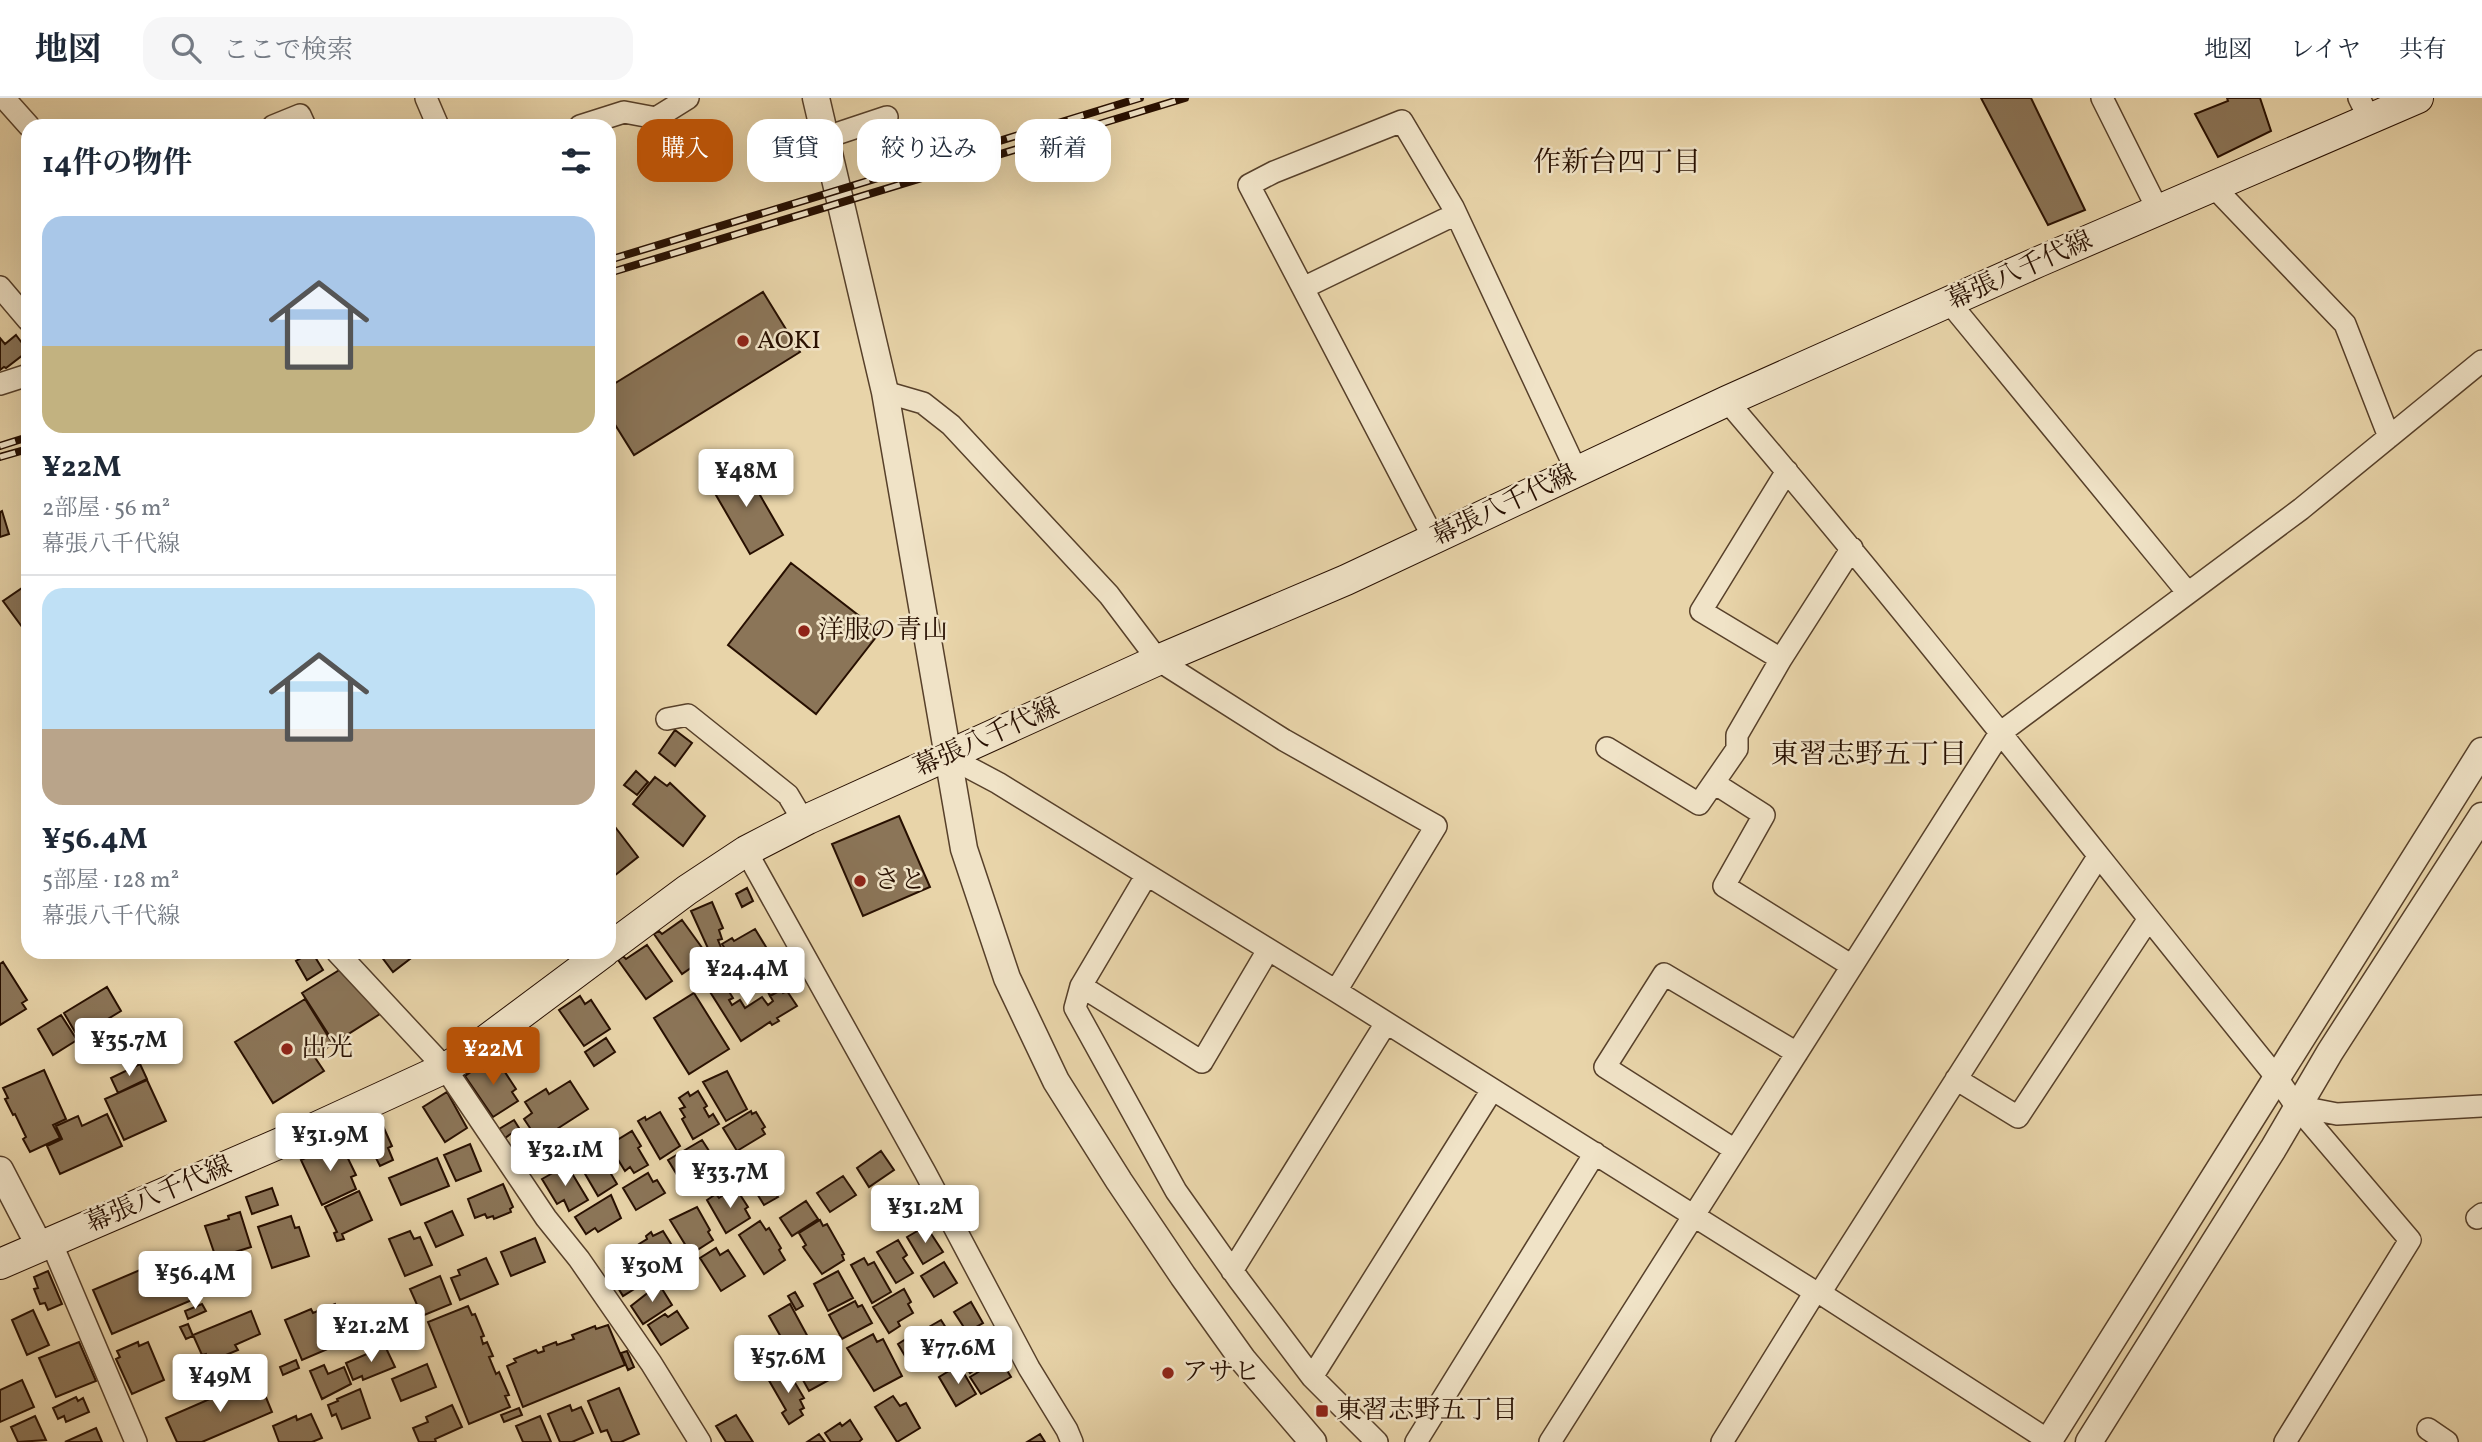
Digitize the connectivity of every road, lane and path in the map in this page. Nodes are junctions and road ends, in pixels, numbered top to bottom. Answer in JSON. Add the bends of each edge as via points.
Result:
{"nodes":[{"id":1,"x":4,"y":98,"type":"edge"},
{"id":2,"x":426,"y":98,"type":"edge"},
{"id":3,"x":688,"y":98,"type":"edge"},
{"id":4,"x":816,"y":98,"type":"edge"},
{"id":5,"x":2102,"y":98,"type":"edge"},
{"id":6,"x":2418,"y":98,"type":"edge"},
{"id":7,"x":2364,"y":108,"type":"edge"},
{"id":8,"x":887,"y":117,"type":"dead end"},
{"id":9,"x":23,"y":119,"type":"edge"},
{"id":10,"x":435,"y":119,"type":"edge"},
{"id":11,"x":602,"y":119,"type":"edge"},
{"id":12,"x":820,"y":119,"type":"edge"},
{"id":13,"x":843,"y":132,"type":"edge"},
{"id":14,"x":835,"y":182,"type":"edge"},
{"id":15,"x":2213,"y":186,"type":"junction"},
{"id":16,"x":2158,"y":210,"type":"junction"},
{"id":17,"x":1456,"y":214,"type":"junction"},
{"id":18,"x":0,"y":287,"type":"edge"},
{"id":19,"x":1303,"y":288,"type":"junction"},
{"id":20,"x":1950,"y":302,"type":"junction"},
{"id":21,"x":21,"y":311,"type":"edge"},
{"id":22,"x":2482,"y":361,"type":"edge"},
{"id":23,"x":21,"y":377,"type":"edge"},
{"id":24,"x":0,"y":384,"type":"edge"},
{"id":25,"x":886,"y":392,"type":"junction"},
{"id":26,"x":1727,"y":401,"type":"junction"},
{"id":27,"x":2389,"y":437,"type":"junction"},
{"id":28,"x":1787,"y":471,"type":"junction"},
{"id":29,"x":1577,"y":472,"type":"junction"},
{"id":30,"x":1434,"y":539,"type":"junction"},
{"id":31,"x":1852,"y":548,"type":"junction"},
{"id":32,"x":2188,"y":593,"type":"junction"},
{"id":33,"x":1781,"y":659,"type":"junction"},
{"id":34,"x":1158,"y":660,"type":"junction"},
{"id":35,"x":667,"y":719,"type":"dead end"},
{"id":36,"x":2000,"y":733,"type":"junction"},
{"id":37,"x":1607,"y":748,"type":"dead end"},
{"id":38,"x":2482,"y":751,"type":"edge"},
{"id":39,"x":947,"y":756,"type":"junction"},
{"id":40,"x":1714,"y":783,"type":"junction"},
{"id":41,"x":2482,"y":816,"type":"edge"},
{"id":42,"x":804,"y":821,"type":"junction"},
{"id":43,"x":746,"y":851,"type":"junction"},
{"id":44,"x":2098,"y":857,"type":"junction"},
{"id":45,"x":1146,"y":876,"type":"junction"},
{"id":46,"x":2148,"y":920,"type":"junction"},
{"id":47,"x":616,"y":943,"type":"edge"},
{"id":48,"x":1268,"y":950,"type":"junction"},
{"id":49,"x":344,"y":959,"type":"edge"},
{"id":50,"x":595,"y":959,"type":"edge"},
{"id":51,"x":1852,"y":966,"type":"junction"},
{"id":52,"x":1081,"y":986,"type":"junction"},
{"id":53,"x":1336,"y":991,"type":"junction"},
{"id":54,"x":1386,"y":1023,"type":"junction"},
{"id":55,"x":1797,"y":1053,"type":"junction"},
{"id":56,"x":445,"y":1068,"type":"junction"},
{"id":57,"x":2277,"y":1078,"type":"junction"},
{"id":58,"x":1956,"y":1079,"type":"junction"},
{"id":59,"x":1492,"y":1090,"type":"junction"},
{"id":60,"x":2296,"y":1106,"type":"junction"},
{"id":61,"x":2482,"y":1106,"type":"edge"},
{"id":62,"x":1735,"y":1150,"type":"junction"},
{"id":63,"x":1595,"y":1153,"type":"junction"},
{"id":64,"x":0,"y":1170,"type":"edge"},
{"id":65,"x":1693,"y":1216,"type":"junction"},
{"id":66,"x":46,"y":1245,"type":"junction"},
{"id":67,"x":0,"y":1264,"type":"edge"},
{"id":68,"x":1232,"y":1270,"type":"junction"},
{"id":69,"x":1818,"y":1292,"type":"junction"},
{"id":70,"x":1312,"y":1377,"type":"junction"},
{"id":71,"x":2428,"y":1429,"type":"dead end"},
{"id":72,"x":691,"y":1439,"type":"edge"},
{"id":73,"x":136,"y":1442,"type":"edge"},
{"id":74,"x":1072,"y":1442,"type":"edge"},
{"id":75,"x":1313,"y":1442,"type":"edge"},
{"id":76,"x":1377,"y":1442,"type":"edge"},
{"id":77,"x":1416,"y":1442,"type":"edge"},
{"id":78,"x":1550,"y":1442,"type":"edge"},
{"id":79,"x":1722,"y":1442,"type":"edge"},
{"id":80,"x":2049,"y":1442,"type":"edge"},
{"id":81,"x":2089,"y":1442,"type":"edge"},
{"id":82,"x":2285,"y":1442,"type":"edge"},
{"id":83,"x":2447,"y":1442,"type":"edge"}],
"edges":[{"from":1,"to":9,"type":"street"},
{"from":2,"to":10,"type":"street"},
{"from":3,"to":11,"type":"street","via":[[656,118],[624,112]]},
{"from":4,"to":12,"type":"street"},
{"from":5,"to":16,"type":"street"},
{"from":6,"to":7,"type":"main road","name":"幕張八千代線"},
{"from":7,"to":15,"type":"main road","name":"幕張八千代線"},
{"from":8,"to":13,"type":"street"},
{"from":14,"to":25,"type":"street"},
{"from":15,"to":16,"type":"main road","name":"幕張八千代線"},
{"from":15,"to":27,"type":"street","via":[[2345,324]]},
{"from":16,"to":20,"type":"main road","name":"幕張八千代線"},
{"from":17,"to":19,"type":"street"},
{"from":17,"to":19,"type":"street","via":[[1402,121],[1274,172],[1249,185]]},
{"from":17,"to":29,"type":"street"},
{"from":18,"to":21,"type":"street"},
{"from":19,"to":30,"type":"street"},
{"from":20,"to":26,"type":"main road","name":"幕張八千代線"},
{"from":20,"to":32,"type":"street"},
{"from":22,"to":27,"type":"street"},
{"from":23,"to":24,"type":"street"},
{"from":25,"to":34,"type":"street","via":[[923,402],[951,425],[1109,594]]},
{"from":25,"to":39,"type":"street"},
{"from":26,"to":28,"type":"street"},
{"from":26,"to":29,"type":"main road","name":"幕張八千代線"},
{"from":27,"to":32,"type":"street"},
{"from":28,"to":31,"type":"street"},
{"from":28,"to":33,"type":"street","via":[[1701,611]]},
{"from":29,"to":30,"type":"main road","name":"幕張八千代線"},
{"from":30,"to":34,"type":"main road","name":"幕張八千代線"},
{"from":31,"to":33,"type":"street"},
{"from":31,"to":36,"type":"street"},
{"from":32,"to":36,"type":"street"},
{"from":33,"to":40,"type":"street","via":[[1737,735],[1737,749]]},
{"from":34,"to":39,"type":"main road","name":"幕張八千代線"},
{"from":34,"to":53,"type":"street","via":[[1284,740],[1436,826]]},
{"from":35,"to":42,"type":"street","via":[[688,715],[788,795]]},
{"from":36,"to":44,"type":"street"},
{"from":36,"to":51,"type":"street"},
{"from":37,"to":40,"type":"street","via":[[1699,804]]},
{"from":38,"to":57,"type":"street"},
{"from":39,"to":42,"type":"main road","name":"幕張八千代線"},
{"from":39,"to":45,"type":"street"},
{"from":39,"to":75,"type":"street","via":[[964,849],[1007,978],[1056,1081],[1183,1276],[1243,1360]]},
{"from":40,"to":51,"type":"street","via":[[1765,815],[1724,886]]},
{"from":41,"to":60,"type":"street"},
{"from":42,"to":43,"type":"main road","name":"幕張八千代線"},
{"from":43,"to":47,"type":"main road","name":"幕張八千代線"},
{"from":43,"to":74,"type":"street"},
{"from":44,"to":46,"type":"street"},
{"from":44,"to":58,"type":"street"},
{"from":45,"to":48,"type":"street"},
{"from":45,"to":52,"type":"street"},
{"from":46,"to":57,"type":"street"},
{"from":46,"to":58,"type":"street","via":[[2018,1117]]},
{"from":48,"to":52,"type":"street","via":[[1202,1062]]},
{"from":48,"to":53,"type":"street"},
{"from":49,"to":56,"type":"street"},
{"from":50,"to":56,"type":"main road","name":"幕張八千代線"},
{"from":51,"to":55,"type":"street"},
{"from":52,"to":68,"type":"street","via":[[1075,1008],[1176,1191]]},
{"from":53,"to":54,"type":"street"},
{"from":54,"to":59,"type":"street"},
{"from":54,"to":68,"type":"street"},
{"from":55,"to":62,"type":"street"},
{"from":55,"to":62,"type":"street","via":[[1664,974],[1612,1055],[1605,1067]]},
{"from":56,"to":66,"type":"main road","name":"幕張八千代線"},
{"from":56,"to":72,"type":"street","via":[[652,1363]]},
{"from":57,"to":60,"type":"street"},
{"from":57,"to":80,"type":"street"},
{"from":58,"to":69,"type":"street"},
{"from":59,"to":63,"type":"street"},
{"from":59,"to":70,"type":"street"},
{"from":60,"to":61,"type":"street","via":[[2337,1114]]},
{"from":60,"to":81,"type":"street"},
{"from":60,"to":82,"type":"street","via":[[2410,1240]]},
{"from":62,"to":65,"type":"street"},
{"from":63,"to":65,"type":"street"},
{"from":63,"to":77,"type":"street"},
{"from":64,"to":66,"type":"street"},
{"from":65,"to":69,"type":"street"},
{"from":65,"to":78,"type":"street"},
{"from":66,"to":67,"type":"main road","name":"幕張八千代線"},
{"from":66,"to":73,"type":"street"},
{"from":68,"to":70,"type":"street"},
{"from":69,"to":79,"type":"street"},
{"from":69,"to":80,"type":"street"},
{"from":70,"to":76,"type":"street"},
{"from":71,"to":83,"type":"street"}]}
